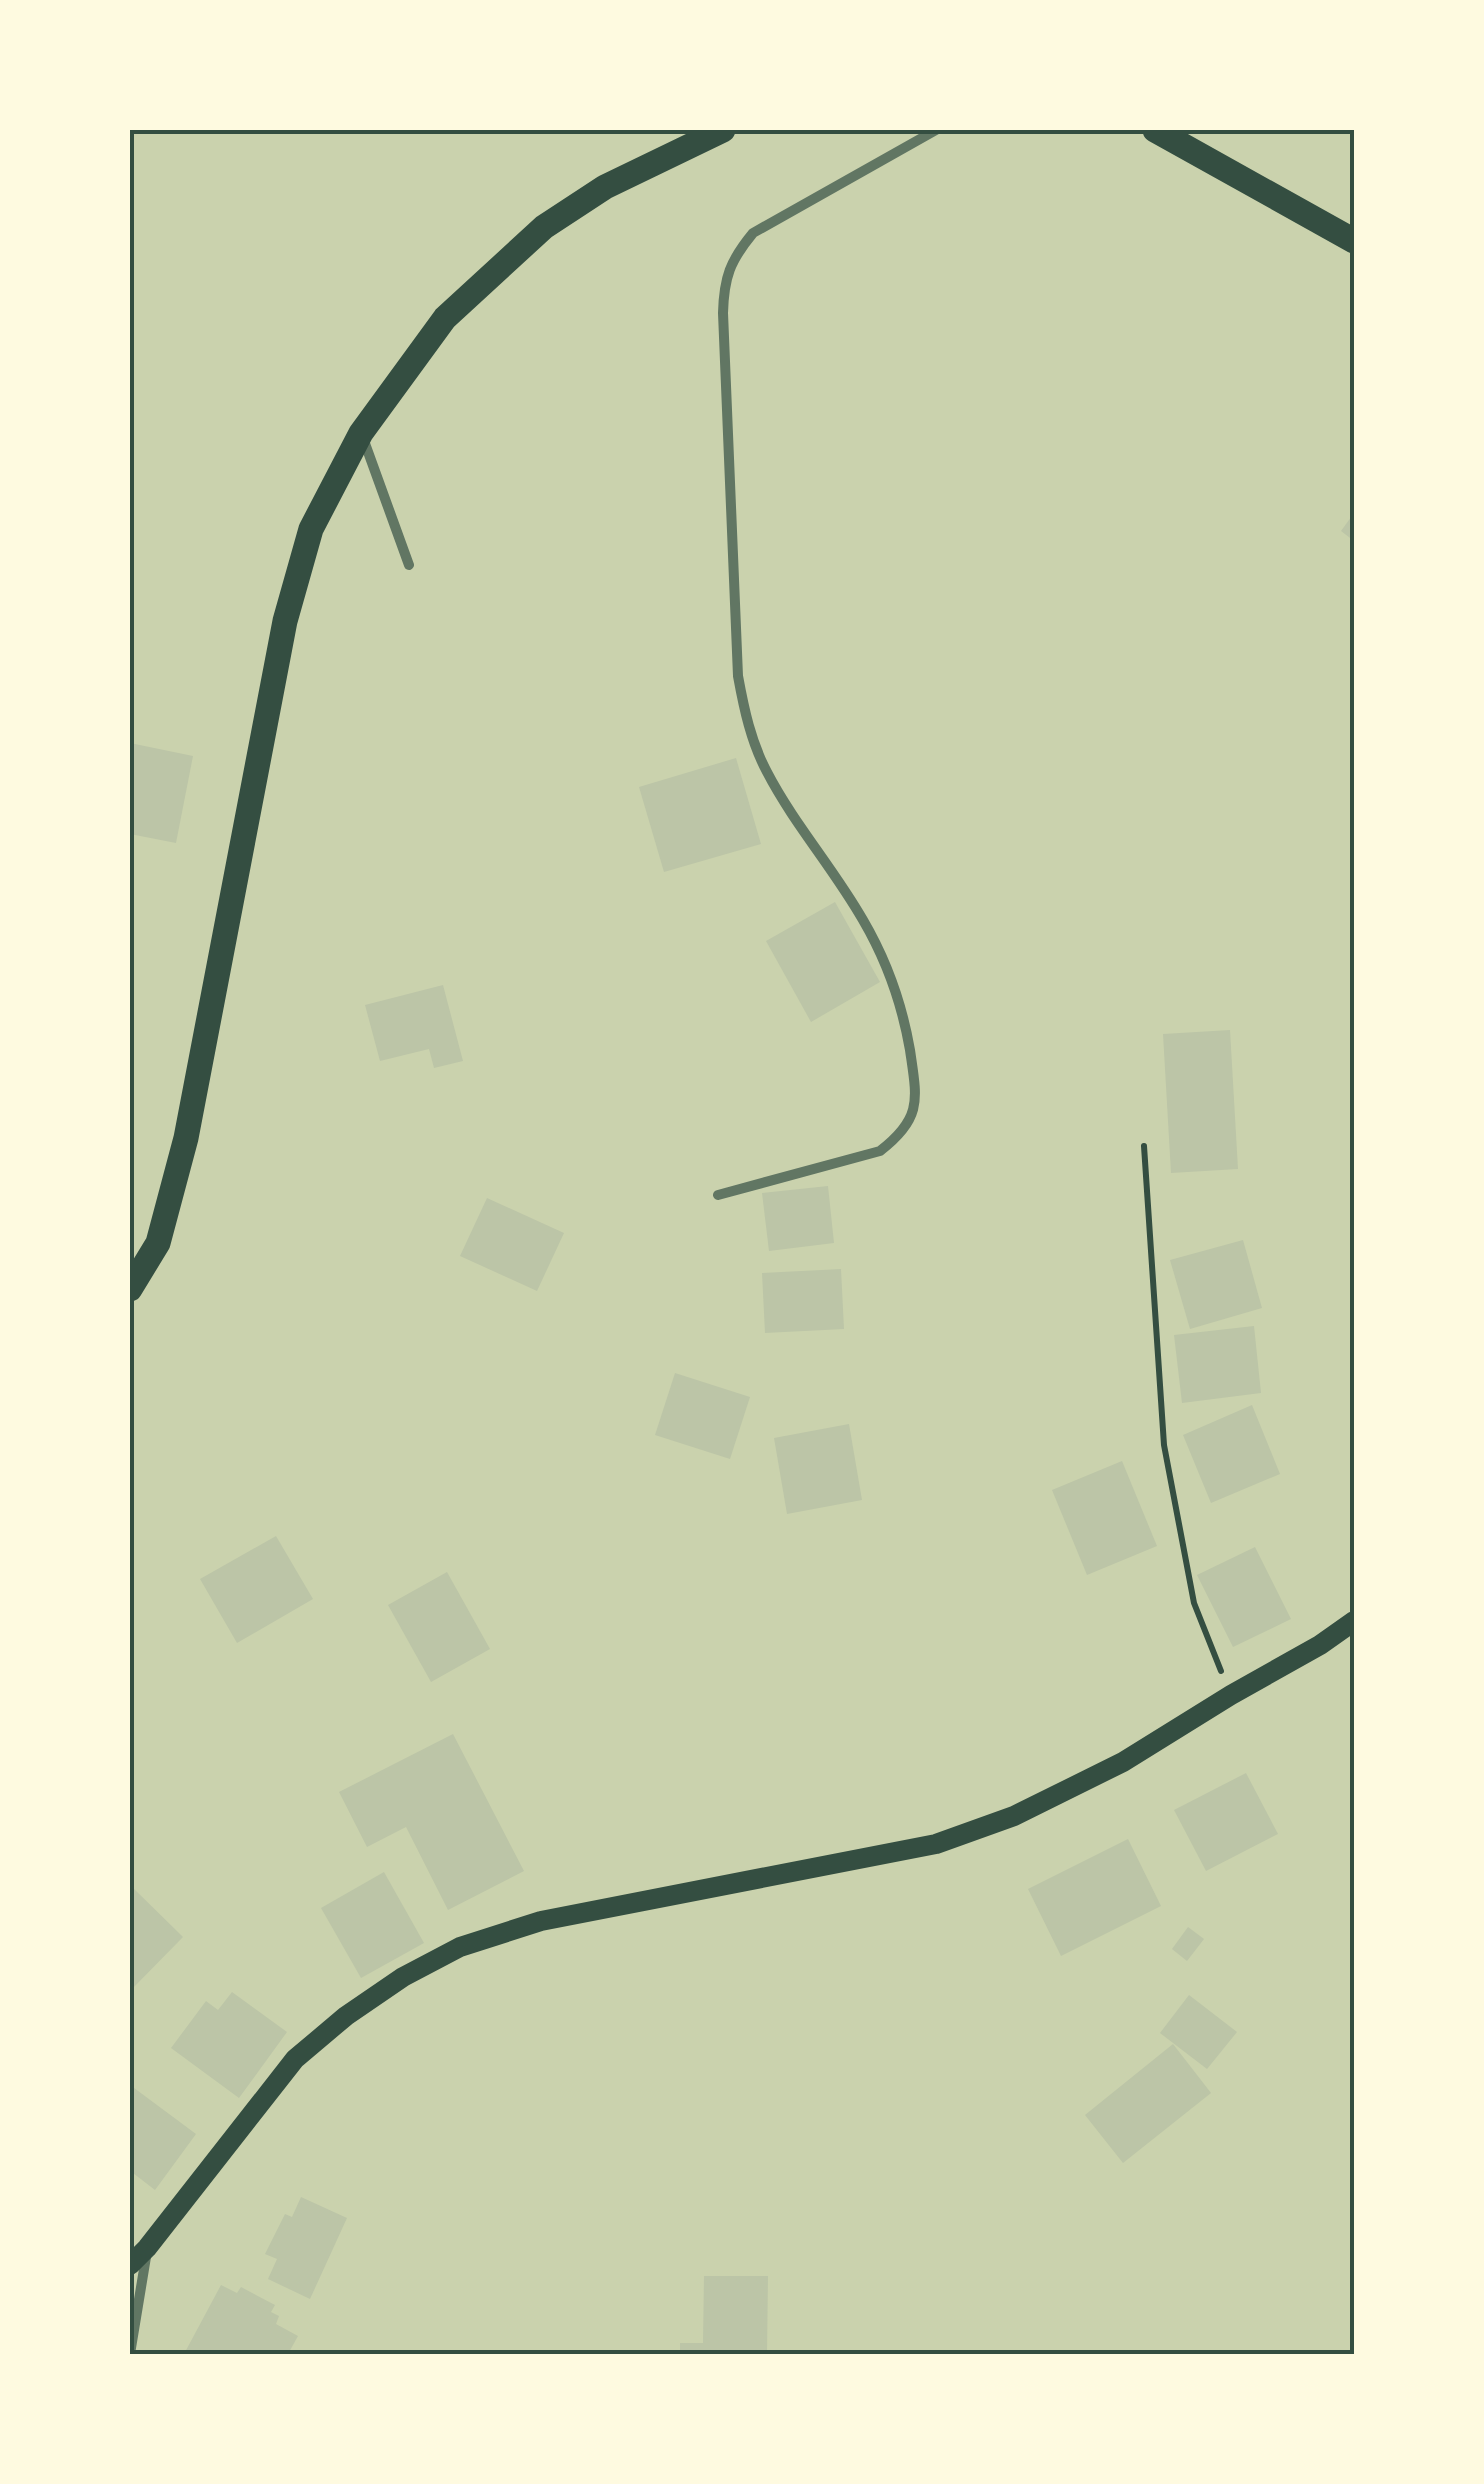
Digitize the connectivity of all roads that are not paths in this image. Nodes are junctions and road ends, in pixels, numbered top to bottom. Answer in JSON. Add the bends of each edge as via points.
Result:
{"nodes":[{"id":1,"x":723,"y":130,"type":"edge"},
{"id":2,"x":936,"y":130,"type":"edge"},
{"id":3,"x":1155,"y":130,"type":"edge"},
{"id":4,"x":1354,"y":241,"type":"edge"},
{"id":5,"x":361,"y":432,"type":"junction"},
{"id":6,"x":409,"y":565,"type":"dead end"},
{"id":7,"x":718,"y":1195,"type":"dead end"},
{"id":8,"x":130,"y":1289,"type":"edge"},
{"id":9,"x":1354,"y":1621,"type":"edge"},
{"id":10,"x":147,"y":2248,"type":"junction"},
{"id":11,"x":130,"y":2265,"type":"edge"},
{"id":12,"x":130,"y":2354,"type":"edge"}],
"edges":[{"from":1,"to":5,"type":"main road","via":[[544,226],[444,318]]},
{"from":2,"to":7,"type":"street","via":[[754,234],[724,283],[744,708],[764,768],[883,959],[900,1004],[916,1092],[912,1116],[880,1151]]},
{"from":3,"to":4,"type":"main road"},
{"from":5,"to":6,"type":"street"},
{"from":5,"to":8,"type":"main road","via":[[312,529],[285,621],[186,1138],[158,1243]]},
{"from":9,"to":10,"type":"main road","via":[[1123,1762],[1014,1816],[936,1844],[541,1921],[460,1947],[388,1987],[295,2059]]},
{"from":10,"to":11,"type":"main road"},
{"from":10,"to":12,"type":"street"}]}
